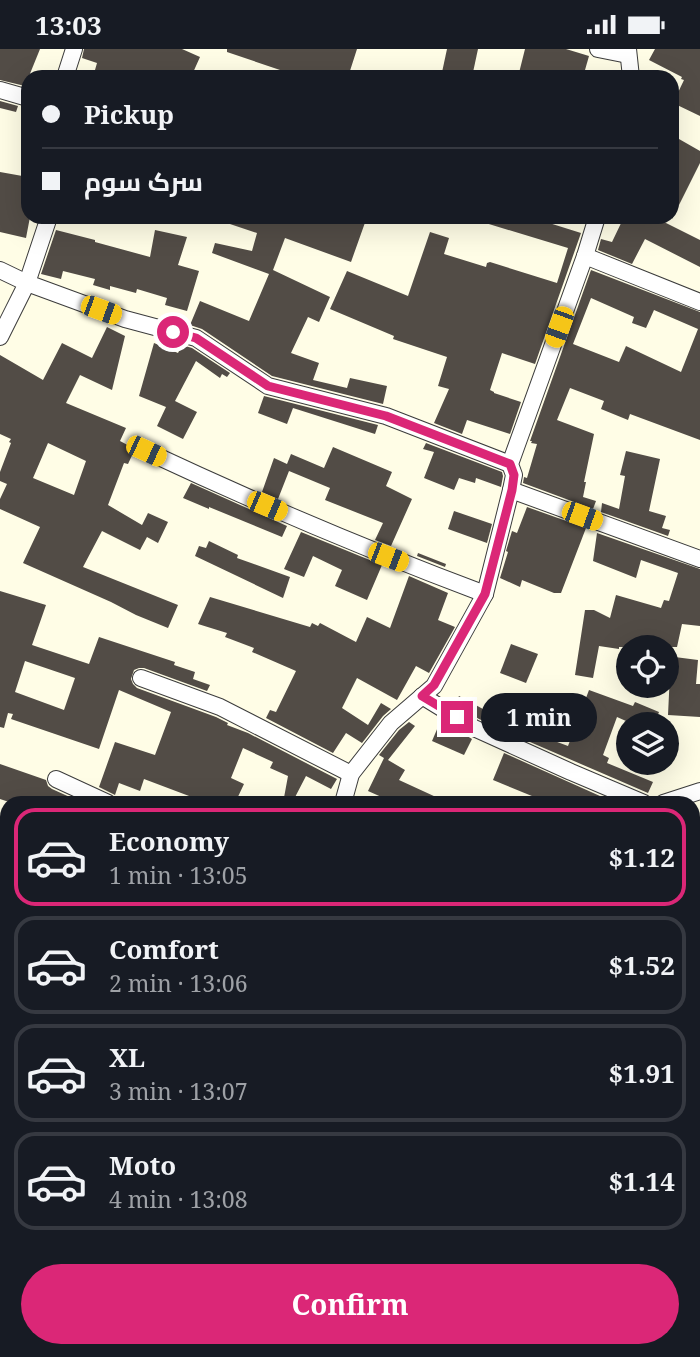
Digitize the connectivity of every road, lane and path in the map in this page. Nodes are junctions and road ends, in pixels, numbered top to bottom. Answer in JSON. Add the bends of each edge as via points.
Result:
{"nodes":[{"id":1,"x":74,"y":49,"type":"edge"},
{"id":2,"x":598,"y":49,"type":"edge"},
{"id":3,"x":628,"y":52,"type":"edge"},
{"id":4,"x":69,"y":70,"type":"edge"},
{"id":5,"x":630,"y":70,"type":"edge"},
{"id":6,"x":0,"y":90,"type":"edge"},
{"id":7,"x":21,"y":96,"type":"edge"},
{"id":8,"x":47,"y":224,"type":"edge"},
{"id":9,"x":595,"y":224,"type":"edge"},
{"id":10,"x":585,"y":256,"type":"junction"},
{"id":11,"x":0,"y":270,"type":"edge"},
{"id":12,"x":27,"y":283,"type":"junction"},
{"id":13,"x":700,"y":302,"type":"edge"},
{"id":14,"x":0,"y":337,"type":"edge"},
{"id":15,"x":146,"y":451,"type":"dead end"},
{"id":16,"x":510,"y":464,"type":"junction"},
{"id":17,"x":512,"y":490,"type":"junction"},
{"id":18,"x":700,"y":559,"type":"edge"},
{"id":19,"x":485,"y":594,"type":"junction"},
{"id":20,"x":141,"y":678,"type":"dead end"},
{"id":21,"x":422,"y":696,"type":"junction"},
{"id":22,"x":351,"y":774,"type":"junction"},
{"id":23,"x":56,"y":779,"type":"dead end"},
{"id":24,"x":700,"y":790,"type":"edge"},
{"id":25,"x":93,"y":796,"type":"edge"},
{"id":26,"x":346,"y":796,"type":"edge"},
{"id":27,"x":628,"y":796,"type":"edge"},
{"id":28,"x":683,"y":796,"type":"edge"}],
"edges":[{"from":1,"to":4,"type":"street"},
{"from":2,"to":3,"type":"street"},
{"from":3,"to":5,"type":"street"},
{"from":6,"to":7,"type":"street"},
{"from":8,"to":12,"type":"street"},
{"from":9,"to":10,"type":"street"},
{"from":10,"to":13,"type":"street"},
{"from":10,"to":16,"type":"street"},
{"from":11,"to":12,"type":"street"},
{"from":12,"to":14,"type":"street"},
{"from":12,"to":16,"type":"street","via":[[125,319],[196,338],[268,386],[386,416]]},
{"from":15,"to":19,"type":"street","via":[[364,547]]},
{"from":16,"to":17,"type":"street"},
{"from":17,"to":18,"type":"street"},
{"from":17,"to":19,"type":"street"},
{"from":19,"to":21,"type":"street","via":[[434,685]]},
{"from":20,"to":22,"type":"street","via":[[220,707]]},
{"from":21,"to":22,"type":"street","via":[[391,723]]},
{"from":21,"to":27,"type":"street","via":[[474,728]]},
{"from":22,"to":26,"type":"street"},
{"from":23,"to":25,"type":"street"},
{"from":24,"to":28,"type":"street"}]}
